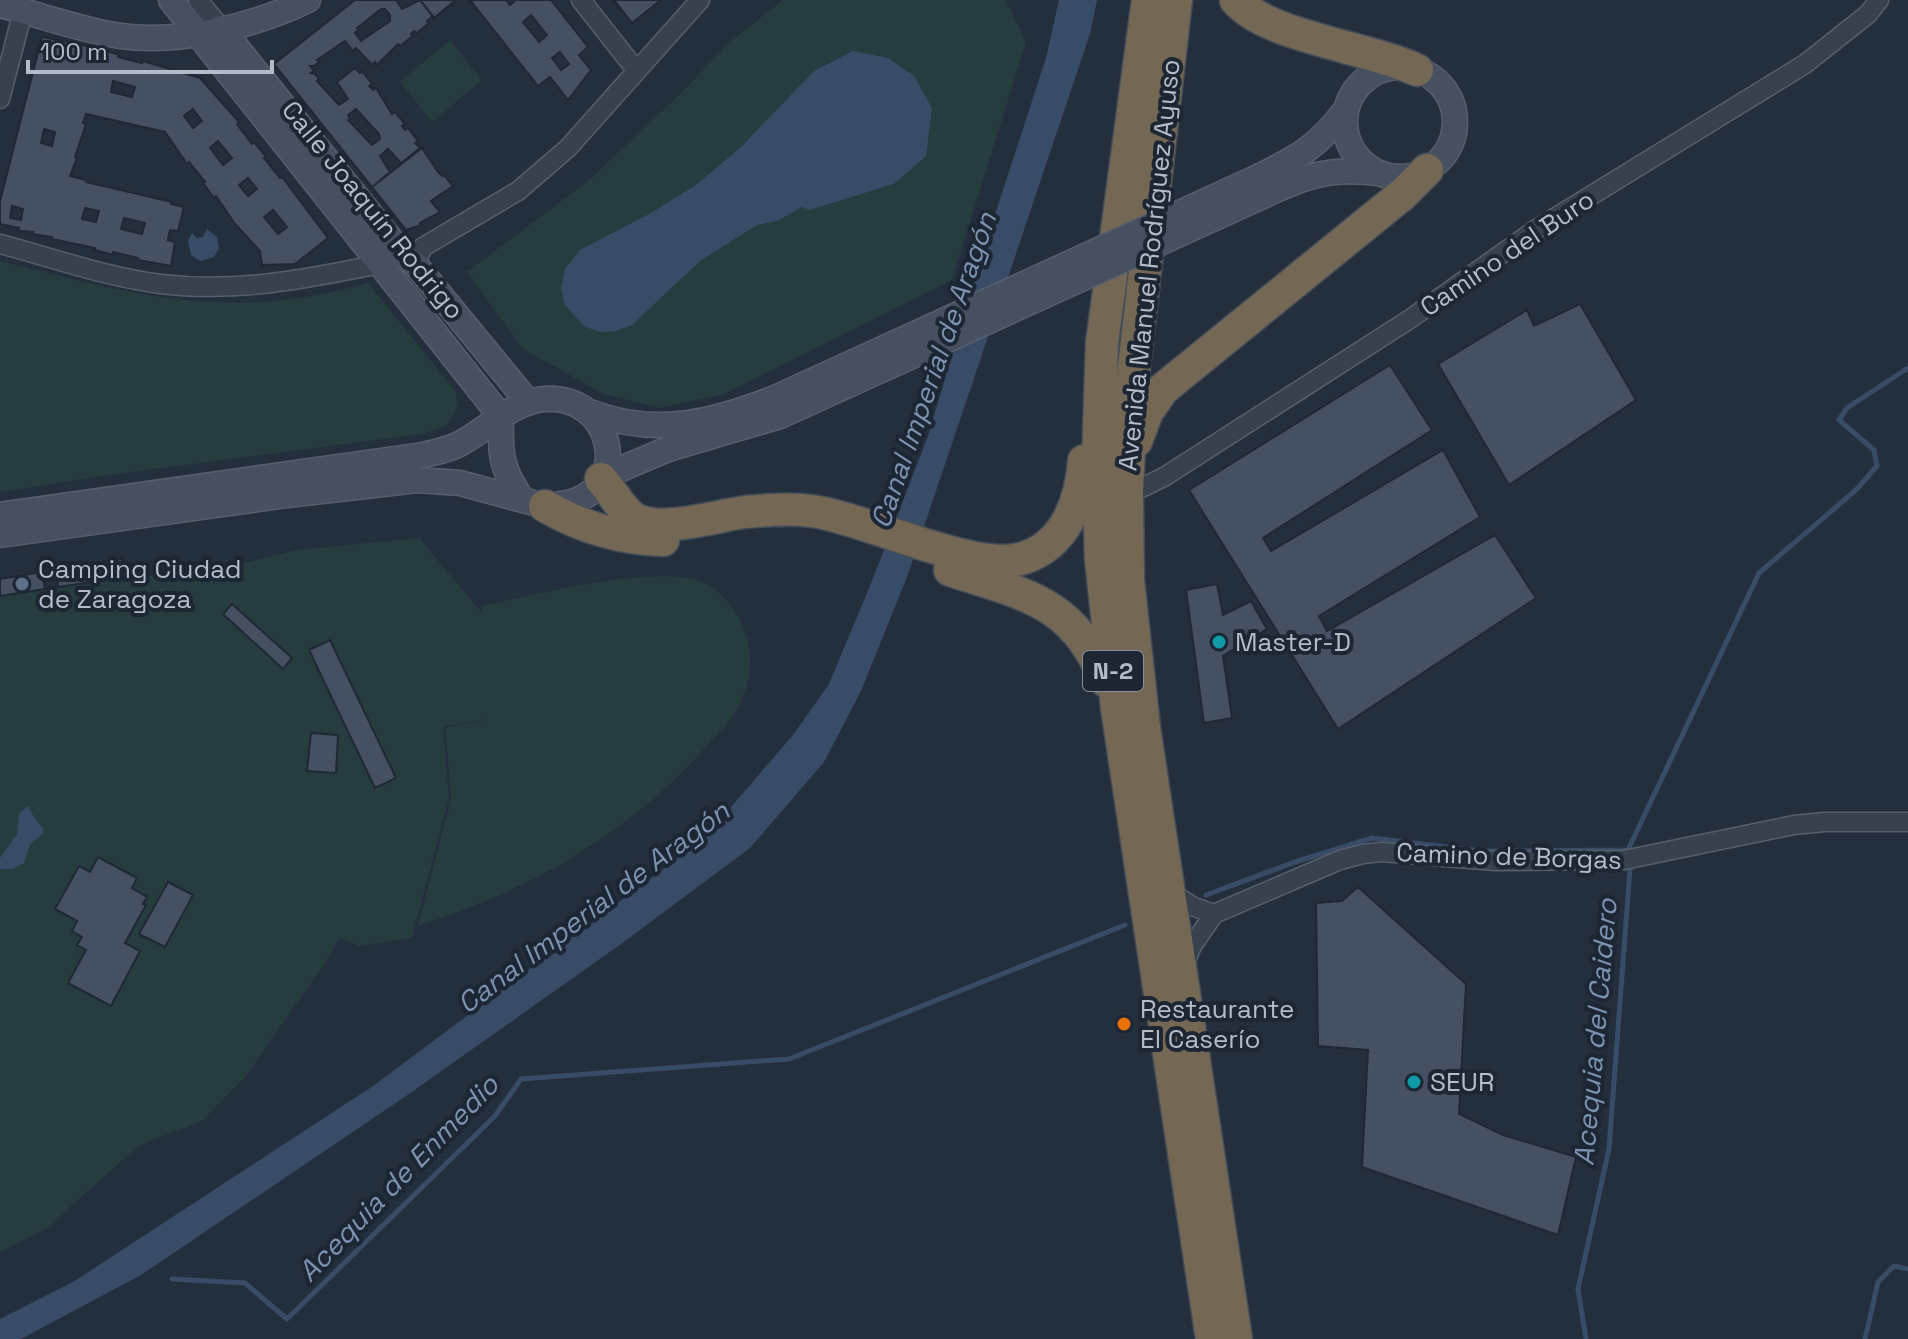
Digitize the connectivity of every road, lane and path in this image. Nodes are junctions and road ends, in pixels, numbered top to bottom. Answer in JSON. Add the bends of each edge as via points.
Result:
{"nodes":[{"id":1,"x":171,"y":0,"type":"edge"},
{"id":2,"x":198,"y":0,"type":"edge"},
{"id":3,"x":308,"y":0,"type":"edge"},
{"id":4,"x":581,"y":0,"type":"edge"},
{"id":5,"x":700,"y":0,"type":"edge"},
{"id":6,"x":1148,"y":0,"type":"edge"},
{"id":7,"x":1176,"y":0,"type":"edge"},
{"id":8,"x":1236,"y":0,"type":"edge"},
{"id":9,"x":1879,"y":0,"type":"edge"},
{"id":10,"x":11,"y":8,"type":"edge"},
{"id":11,"x":209,"y":31,"type":"junction"},
{"id":12,"x":636,"y":70,"type":"junction"},
{"id":13,"x":1417,"y":70,"type":"junction"},
{"id":14,"x":0,"y":99,"type":"edge"},
{"id":15,"x":1347,"y":108,"type":"junction"},
{"id":16,"x":1427,"y":170,"type":"junction"},
{"id":17,"x":1378,"y":173,"type":"junction"},
{"id":18,"x":1260,"y":187,"type":"junction"},
{"id":19,"x":0,"y":244,"type":"edge"},
{"id":20,"x":380,"y":264,"type":"junction"},
{"id":21,"x":415,"y":264,"type":"junction"},
{"id":22,"x":1102,"y":343,"type":"junction"},
{"id":23,"x":528,"y":402,"type":"junction"},
{"id":24,"x":777,"y":407,"type":"junction"},
{"id":25,"x":590,"y":412,"type":"junction"},
{"id":26,"x":502,"y":418,"type":"junction"},
{"id":27,"x":609,"y":481,"type":"junction"},
{"id":28,"x":1127,"y":481,"type":"junction"},
{"id":29,"x":533,"y":502,"type":"junction"},
{"id":30,"x":0,"y":515,"type":"edge"},
{"id":31,"x":810,"y":520,"type":"junction"},
{"id":32,"x":0,"y":535,"type":"edge"},
{"id":33,"x":958,"y":563,"type":"junction"},
{"id":34,"x":1117,"y":708,"type":"junction"},
{"id":35,"x":1908,"y":822,"type":"edge"},
{"id":36,"x":1168,"y":890,"type":"junction"},
{"id":37,"x":1214,"y":914,"type":"junction"},
{"id":38,"x":1181,"y":980,"type":"junction"},
{"id":39,"x":1212,"y":1339,"type":"edge"},
{"id":40,"x":1236,"y":1339,"type":"edge"}],
"edges":[{"from":1,"to":11,"type":"main road","name":"Calle Joaquín Rodrigo"},
{"from":2,"to":11,"type":"street","name":"Calle Joaquín Rodrigo"},
{"from":3,"to":11,"type":"main road","via":[[250,23]]},
{"from":4,"to":12,"type":"street"},
{"from":5,"to":12,"type":"street"},
{"from":6,"to":22,"type":"highway","name":"Avenida Manuel Rodríguez Ayuso","number":"N-2"},
{"from":7,"to":28,"type":"highway","name":"Avenida Manuel Rodríguez Ayuso","number":"N-2","via":[[1131,393]]},
{"from":8,"to":13,"type":"highway","via":[[1280,27]]},
{"from":9,"to":28,"type":"street","name":"Camino del Buro","via":[[1805,64],[1535,230],[1410,319],[1164,477]]},
{"from":10,"to":11,"type":"main road","via":[[120,36]]},
{"from":10,"to":14,"type":"street"},
{"from":11,"to":20,"type":"main road","name":"Calle Joaquín Rodrigo"},
{"from":11,"to":21,"type":"main road","name":"Calle Joaquín Rodrigo"},
{"from":12,"to":21,"type":"street","via":[[546,168],[491,209],[423,247]]},
{"from":13,"to":15,"type":"main road","via":[[1378,72],[1353,93]]},
{"from":13,"to":16,"type":"main road","via":[[1443,87],[1455,116],[1449,148]]},
{"from":15,"to":17,"type":"main road","via":[[1345,124],[1354,153]]},
{"from":15,"to":18,"type":"main road","via":[[1309,151]]},
{"from":16,"to":17,"type":"main road","via":[[1403,177]]},
{"from":16,"to":28,"type":"highway","via":[[1163,389],[1147,412]]},
{"from":17,"to":18,"type":"main road","via":[[1343,170]]},
{"from":18,"to":24,"type":"main road","bridge":true},
{"from":19,"to":20,"type":"street","via":[[114,275],[197,287],[269,285]]},
{"from":20,"to":26,"type":"main road","name":"Calle Joaquín Rodrigo"},
{"from":21,"to":23,"type":"main road","name":"Calle Joaquín Rodrigo"},
{"from":22,"to":33,"type":"highway","via":[[1074,513],[1051,541],[1024,558]]},
{"from":22,"to":34,"type":"highway","name":"Avenida Manuel Rodríguez Ayuso","number":"N-2","via":[[1101,559]]},
{"from":23,"to":25,"type":"main road","via":[[561,400]]},
{"from":23,"to":26,"type":"main road"},
{"from":24,"to":25,"type":"main road","via":[[662,426]]},
{"from":24,"to":27,"type":"main road","via":[[668,449]]},
{"from":25,"to":27,"type":"main road","via":[[606,442]]},
{"from":26,"to":29,"type":"main road","via":[[506,476]]},
{"from":26,"to":30,"type":"main road","via":[[457,445],[423,455]]},
{"from":27,"to":29,"type":"main road","via":[[575,501]]},
{"from":27,"to":31,"type":"highway","via":[[629,515],[655,525],[747,512]]},
{"from":28,"to":36,"type":"highway","name":"Avenida Manuel Rodríguez Ayuso","number":"N-2","via":[[1132,624]]},
{"from":29,"to":31,"type":"highway","via":[[606,532],[646,540]]},
{"from":29,"to":32,"type":"main road","via":[[460,483],[417,480]]},
{"from":31,"to":33,"type":"highway","via":[[856,521]]},
{"from":33,"to":34,"type":"highway","via":[[1038,601],[1071,624],[1097,658]]},
{"from":34,"to":39,"type":"highway","name":"Avenida Manuel Rodríguez Ayuso","number":"N-2"},
{"from":35,"to":37,"type":"street","name":"Camino de Borgas","via":[[1794,825],[1624,860],[1363,854]]},
{"from":36,"to":37,"type":"street"},
{"from":36,"to":38,"type":"highway","name":"Avenida Manuel Rodríguez Ayuso","number":"N-2"},
{"from":37,"to":38,"type":"street","via":[[1192,946]]},
{"from":38,"to":40,"type":"highway","name":"Avenida Manuel Rodríguez Ayuso","number":"N-2"}]}
